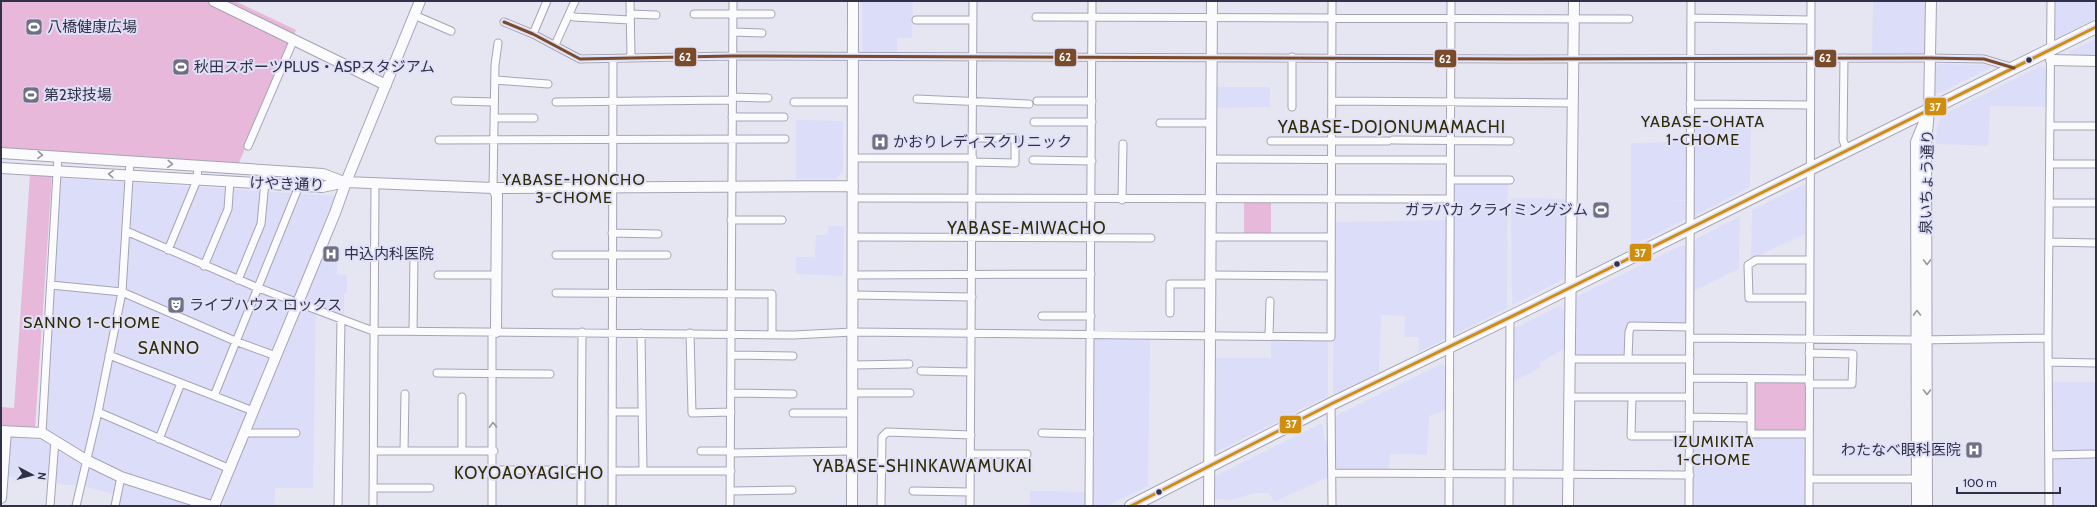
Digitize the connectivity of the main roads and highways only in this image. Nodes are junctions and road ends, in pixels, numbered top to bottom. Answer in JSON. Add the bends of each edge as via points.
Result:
{"nodes":[{"id":1,"x":2096,"y":27,"type":"edge"},
{"id":2,"x":1131,"y":506,"type":"edge"}],
"edges":[{"from":1,"to":2,"type":"main road","via":[[2051,55],[2014,68],[1510,318],[1330,404]]}]}
